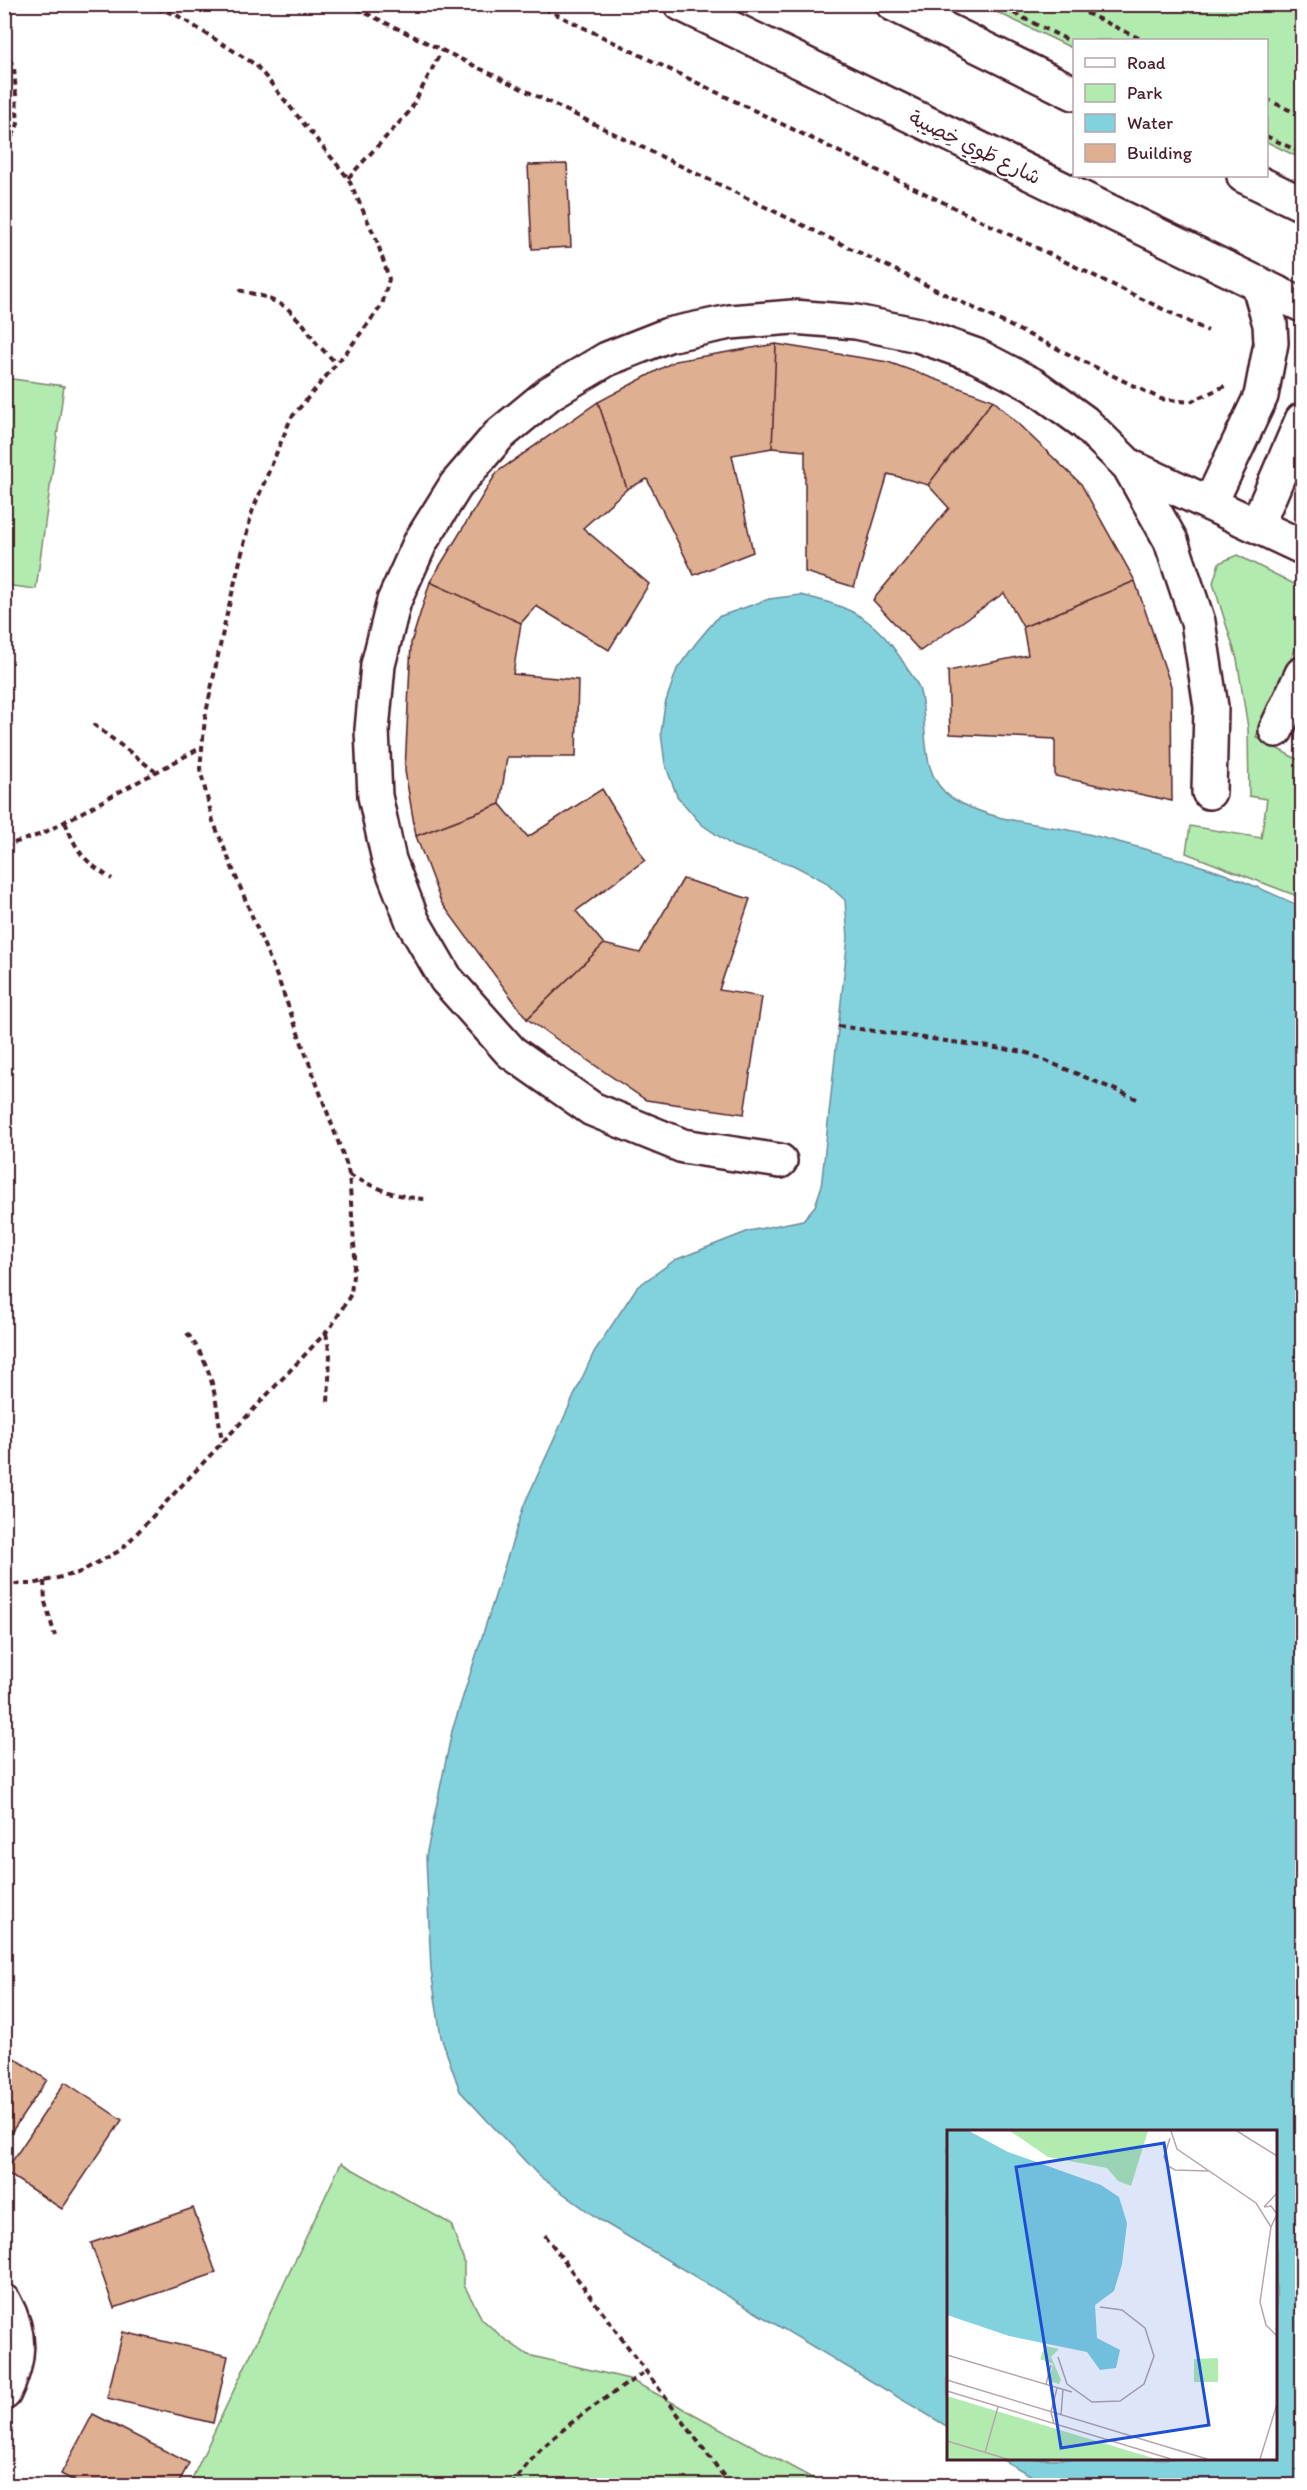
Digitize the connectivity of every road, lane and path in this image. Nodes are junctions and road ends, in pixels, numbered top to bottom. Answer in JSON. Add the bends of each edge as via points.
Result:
{"nodes":[{"id":1,"x":141,"y":4,"type":"edge"},
{"id":2,"x":347,"y":4,"type":"edge"},
{"id":3,"x":535,"y":4,"type":"edge"},
{"id":4,"x":681,"y":4,"type":"edge"},
{"id":5,"x":892,"y":4,"type":"edge"},
{"id":6,"x":995,"y":4,"type":"edge"},
{"id":7,"x":1067,"y":4,"type":"edge"},
{"id":8,"x":1141,"y":39,"type":"edge"},
{"id":9,"x":1073,"y":43,"type":"edge"},
{"id":10,"x":442,"y":50,"type":"junction"},
{"id":11,"x":4,"y":51,"type":"edge"},
{"id":12,"x":1073,"y":93,"type":"edge"},
{"id":13,"x":1268,"y":100,"type":"edge"},
{"id":14,"x":1302,"y":116,"type":"edge"},
{"id":15,"x":1268,"y":136,"type":"edge"},
{"id":16,"x":1302,"y":153,"type":"edge"},
{"id":17,"x":4,"y":155,"type":"edge"},
{"id":18,"x":1246,"y":177,"type":"edge"},
{"id":19,"x":348,"y":178,"type":"junction"},
{"id":20,"x":1302,"y":204,"type":"edge"},
{"id":21,"x":1258,"y":283,"type":"junction"},
{"id":22,"x":239,"y":290,"type":"dead end"},
{"id":23,"x":1302,"y":305,"type":"edge"},
{"id":24,"x":1208,"y":331,"type":"dead end"},
{"id":25,"x":336,"y":363,"type":"junction"},
{"id":26,"x":1261,"y":396,"type":"junction"},
{"id":27,"x":1302,"y":420,"type":"edge"},
{"id":28,"x":1129,"y":466,"type":"junction"},
{"id":29,"x":1210,"y":504,"type":"junction"},
{"id":30,"x":1257,"y":525,"type":"junction"},
{"id":31,"x":1302,"y":547,"type":"edge"},
{"id":32,"x":1302,"y":674,"type":"edge"},
{"id":33,"x":93,"y":724,"type":"dead end"},
{"id":34,"x":1276,"y":730,"type":"dead end"},
{"id":35,"x":202,"y":747,"type":"junction"},
{"id":36,"x":156,"y":772,"type":"junction"},
{"id":37,"x":1209,"y":792,"type":"dead end"},
{"id":38,"x":65,"y":822,"type":"junction"},
{"id":39,"x":4,"y":846,"type":"edge"},
{"id":40,"x":112,"y":879,"type":"dead end"},
{"id":41,"x":838,"y":1026,"type":"dead end"},
{"id":42,"x":1137,"y":1099,"type":"dead end"},
{"id":43,"x":780,"y":1161,"type":"dead end"},
{"id":44,"x":349,"y":1174,"type":"junction"},
{"id":45,"x":426,"y":1199,"type":"dead end"},
{"id":46,"x":187,"y":1332,"type":"dead end"},
{"id":47,"x":326,"y":1332,"type":"junction"},
{"id":48,"x":328,"y":1404,"type":"dead end"},
{"id":49,"x":222,"y":1443,"type":"junction"},
{"id":50,"x":44,"y":1581,"type":"junction"},
{"id":51,"x":4,"y":1584,"type":"edge"},
{"id":52,"x":55,"y":1636,"type":"dead end"},
{"id":53,"x":545,"y":2235,"type":"dead end"},
{"id":54,"x":4,"y":2302,"type":"edge"},
{"id":55,"x":646,"y":2371,"type":"junction"},
{"id":56,"x":4,"y":2393,"type":"edge"},
{"id":57,"x":512,"y":2486,"type":"edge"},
{"id":58,"x":731,"y":2486,"type":"edge"}],
"edges":[{"from":1,"to":19,"type":"path","via":[[175,14],[256,65]]},
{"from":2,"to":10,"type":"path"},
{"from":3,"to":24,"type":"path"},
{"from":4,"to":21,"type":"street","name":"شارع طَوِي خِصِيبة"},
{"from":5,"to":12,"type":"street"},
{"from":6,"to":9,"type":"path"},
{"from":7,"to":8,"type":"path"},
{"from":10,"to":19,"type":"path","via":[[410,111]]},
{"from":10,"to":26,"type":"path","via":[[1161,399],[1190,402],[1228,385]]},
{"from":11,"to":17,"type":"path","via":[[14,67],[18,124]]},
{"from":13,"to":14,"type":"path"},
{"from":15,"to":16,"type":"path"},
{"from":18,"to":20,"type":"street"},
{"from":19,"to":25,"type":"path","via":[[377,241],[389,279],[382,305]]},
{"from":21,"to":23,"type":"street","name":"شارع طَوِي خِصِيبة"},
{"from":21,"to":26,"type":"street","via":[[1270,324],[1271,343]]},
{"from":22,"to":25,"type":"path","via":[[286,307]]},
{"from":25,"to":35,"type":"path","via":[[291,418],[252,512],[225,622]]},
{"from":26,"to":29,"type":"street"},
{"from":27,"to":30,"type":"street"},
{"from":28,"to":29,"type":"street"},
{"from":28,"to":37,"type":"street","via":[[1171,541],[1198,622],[1211,706]]},
{"from":28,"to":43,"type":"street","via":[[1084,422],[1033,385],[977,356],[918,335],[856,322],[793,317],[730,322],[668,335],[607,359],[550,393],[500,435],[456,485],[421,541],[394,601],[378,664],[372,730],[378,807],[390,860],[413,922],[446,979],[512,1052],[592,1109],[683,1146]]},
{"from":29,"to":30,"type":"street"},
{"from":30,"to":31,"type":"street"},
{"from":32,"to":34,"type":"street"},
{"from":33,"to":36,"type":"path"},
{"from":35,"to":36,"type":"path"},
{"from":35,"to":44,"type":"path","via":[[200,769],[213,821],[280,984]]},
{"from":36,"to":38,"type":"path"},
{"from":38,"to":39,"type":"path"},
{"from":38,"to":40,"type":"path","via":[[77,851]]},
{"from":41,"to":42,"type":"path","via":[[1025,1052]]},
{"from":44,"to":45,"type":"path","via":[[378,1189]]},
{"from":44,"to":47,"type":"path","via":[[355,1257],[351,1294]]},
{"from":46,"to":49,"type":"path","via":[[200,1349],[212,1377]]},
{"from":47,"to":48,"type":"path","via":[[330,1354]]},
{"from":47,"to":49,"type":"path"},
{"from":49,"to":50,"type":"path","via":[[121,1550],[78,1573]]},
{"from":50,"to":51,"type":"path"},
{"from":50,"to":52,"type":"path","via":[[45,1602]]},
{"from":53,"to":55,"type":"path"},
{"from":54,"to":56,"type":"street","via":[[13,2316],[18,2343],[15,2372]]},
{"from":55,"to":57,"type":"path","via":[[592,2407],[547,2444]]},
{"from":55,"to":58,"type":"path"}]}
